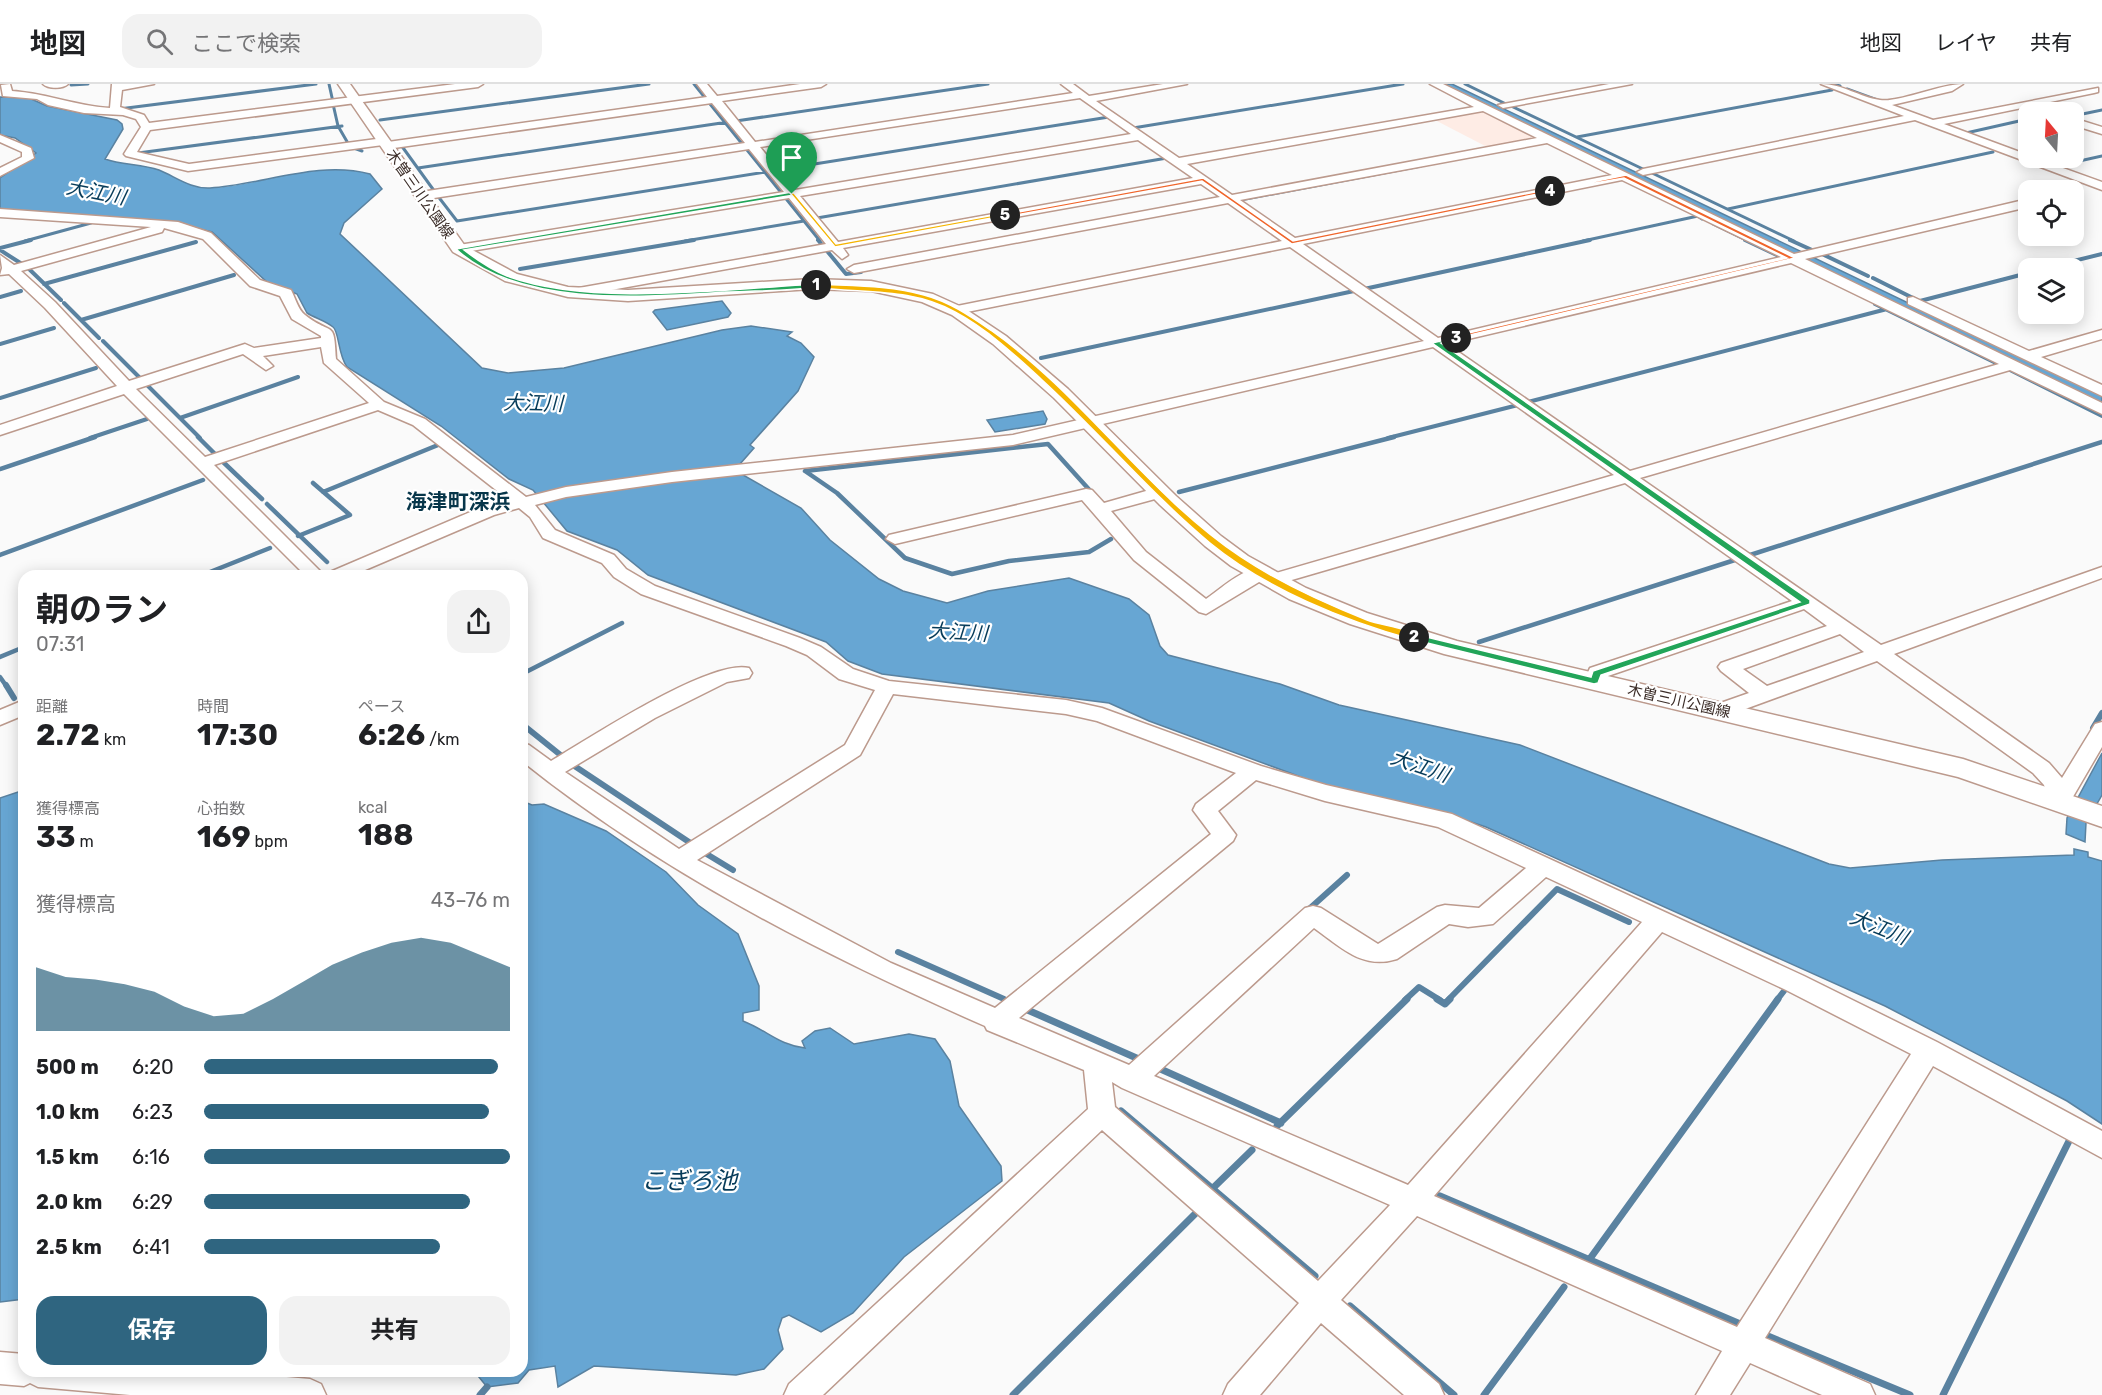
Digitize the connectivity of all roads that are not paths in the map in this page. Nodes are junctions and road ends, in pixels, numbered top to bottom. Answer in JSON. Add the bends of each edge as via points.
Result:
{"nodes":[{"id":1,"x":9,"y":84,"type":"edge"},
{"id":2,"x":48,"y":84,"type":"edge"},
{"id":3,"x":63,"y":84,"type":"edge"},
{"id":4,"x":149,"y":84,"type":"edge"},
{"id":5,"x":478,"y":84,"type":"edge"},
{"id":6,"x":702,"y":84,"type":"edge"},
{"id":7,"x":821,"y":84,"type":"edge"},
{"id":8,"x":1066,"y":84,"type":"edge"},
{"id":9,"x":1182,"y":84,"type":"edge"},
{"id":10,"x":1435,"y":84,"type":"edge"},
{"id":11,"x":1459,"y":84,"type":"edge"},
{"id":12,"x":1627,"y":84,"type":"edge"},
{"id":13,"x":1826,"y":84,"type":"edge"},
{"id":14,"x":1863,"y":84,"type":"edge"},
{"id":15,"x":1958,"y":84,"type":"edge"},
{"id":16,"x":2075,"y":84,"type":"edge"},
{"id":17,"x":117,"y":86,"type":"edge"},
{"id":18,"x":1839,"y":89,"type":"junction"},
{"id":19,"x":349,"y":92,"type":"edge"},
{"id":20,"x":2098,"y":92,"type":"edge"},
{"id":21,"x":1084,"y":97,"type":"junction"},
{"id":22,"x":709,"y":100,"type":"junction"},
{"id":23,"x":2043,"y":102,"type":"edge"},
{"id":24,"x":1881,"y":104,"type":"junction"},
{"id":25,"x":1503,"y":105,"type":"junction"},
{"id":26,"x":2018,"y":107,"type":"edge"},
{"id":27,"x":1485,"y":108,"type":"junction"},
{"id":28,"x":129,"y":112,"type":"junction"},
{"id":29,"x":1916,"y":117,"type":"junction"},
{"id":30,"x":1932,"y":123,"type":"junction"},
{"id":31,"x":2084,"y":125,"type":"edge"},
{"id":32,"x":146,"y":127,"type":"junction"},
{"id":33,"x":2099,"y":130,"type":"edge"},
{"id":34,"x":2084,"y":132,"type":"edge"},
{"id":35,"x":1141,"y":136,"type":"junction"},
{"id":36,"x":0,"y":138,"type":"edge"},
{"id":37,"x":1552,"y":141,"type":"junction"},
{"id":38,"x":385,"y":143,"type":"junction"},
{"id":39,"x":747,"y":146,"type":"junction"},
{"id":40,"x":2018,"y":146,"type":"edge"},
{"id":41,"x":2003,"y":150,"type":"junction"},
{"id":42,"x":1177,"y":162,"type":"junction"},
{"id":43,"x":1643,"y":172,"type":"junction"},
{"id":44,"x":0,"y":173,"type":"edge"},
{"id":45,"x":1624,"y":176,"type":"junction"},
{"id":46,"x":1203,"y":180,"type":"junction"},
{"id":47,"x":2102,"y":186,"type":"edge"},
{"id":48,"x":2084,"y":190,"type":"edge"},
{"id":49,"x":786,"y":195,"type":"junction"},
{"id":50,"x":421,"y":196,"type":"junction"},
{"id":51,"x":1233,"y":201,"type":"junction"},
{"id":52,"x":2018,"y":205,"type":"edge"},
{"id":53,"x":0,"y":213,"type":"edge"},
{"id":54,"x":174,"y":225,"type":"junction"},
{"id":55,"x":1292,"y":243,"type":"junction"},
{"id":56,"x":829,"y":247,"type":"junction"},
{"id":57,"x":459,"y":249,"type":"junction"},
{"id":58,"x":1812,"y":253,"type":"junction"},
{"id":59,"x":1794,"y":258,"type":"junction"},
{"id":60,"x":0,"y":259,"type":"edge"},
{"id":61,"x":1834,"y":263,"type":"dead end"},
{"id":62,"x":7,"y":271,"type":"edge"},
{"id":63,"x":857,"y":275,"type":"junction"},
{"id":64,"x":578,"y":292,"type":"junction"},
{"id":65,"x":1899,"y":294,"type":"dead end"},
{"id":66,"x":957,"y":310,"type":"junction"},
{"id":67,"x":2102,"y":334,"type":"edge"},
{"id":68,"x":330,"y":341,"type":"junction"},
{"id":69,"x":1436,"y":343,"type":"junction"},
{"id":70,"x":251,"y":353,"type":"junction"},
{"id":71,"x":2028,"y":356,"type":"junction"},
{"id":72,"x":2012,"y":365,"type":"junction"},
{"id":73,"x":266,"y":366,"type":"dead end"},
{"id":74,"x":126,"y":388,"type":"junction"},
{"id":75,"x":2102,"y":391,"type":"edge"},
{"id":76,"x":379,"y":405,"type":"junction"},
{"id":77,"x":2102,"y":409,"type":"edge"},
{"id":78,"x":1094,"y":423,"type":"junction"},
{"id":79,"x":0,"y":430,"type":"edge"},
{"id":80,"x":203,"y":463,"type":"junction"},
{"id":81,"x":1626,"y":476,"type":"junction"},
{"id":82,"x":1160,"y":492,"type":"junction"},
{"id":83,"x":527,"y":500,"type":"junction"},
{"id":84,"x":1100,"y":509,"type":"junction"},
{"id":85,"x":895,"y":539,"type":"dead end"},
{"id":86,"x":309,"y":570,"type":"edge"},
{"id":87,"x":350,"y":570,"type":"edge"},
{"id":88,"x":2102,"y":572,"type":"edge"},
{"id":89,"x":1267,"y":576,"type":"junction"},
{"id":90,"x":1807,"y":602,"type":"junction"},
{"id":91,"x":1842,"y":627,"type":"junction"},
{"id":92,"x":1879,"y":653,"type":"junction"},
{"id":93,"x":742,"y":673,"type":"dead end"},
{"id":94,"x":1594,"y":681,"type":"junction"},
{"id":95,"x":887,"y":687,"type":"junction"},
{"id":96,"x":1765,"y":695,"type":"junction"},
{"id":97,"x":1719,"y":711,"type":"junction"},
{"id":98,"x":2102,"y":729,"type":"edge"},
{"id":99,"x":528,"y":755,"type":"edge"},
{"id":100,"x":1253,"y":771,"type":"junction"},
{"id":101,"x":549,"y":772,"type":"junction"},
{"id":102,"x":2063,"y":802,"type":"junction"},
{"id":103,"x":2100,"y":817,"type":"edge"},
{"id":104,"x":678,"y":861,"type":"junction"},
{"id":105,"x":1543,"y":866,"type":"junction"},
{"id":106,"x":1658,"y":920,"type":"junction"},
{"id":107,"x":996,"y":1022,"type":"junction"},
{"id":108,"x":1928,"y":1050,"type":"junction"},
{"id":109,"x":1097,"y":1065,"type":"junction"},
{"id":110,"x":1131,"y":1080,"type":"junction"},
{"id":111,"x":1102,"y":1113,"type":"junction"},
{"id":112,"x":2102,"y":1145,"type":"edge"},
{"id":113,"x":1411,"y":1202,"type":"junction"},
{"id":114,"x":1320,"y":1301,"type":"junction"},
{"id":115,"x":1745,"y":1343,"type":"junction"},
{"id":116,"x":0,"y":1368,"type":"edge"},
{"id":117,"x":18,"y":1370,"type":"edge"},
{"id":118,"x":106,"y":1377,"type":"edge"},
{"id":119,"x":310,"y":1395,"type":"edge"},
{"id":120,"x":800,"y":1395,"type":"edge"},
{"id":121,"x":1239,"y":1395,"type":"edge"},
{"id":122,"x":1428,"y":1395,"type":"edge"},
{"id":123,"x":1712,"y":1395,"type":"edge"},
{"id":124,"x":1860,"y":1395,"type":"edge"}],
"edges":[{"from":1,"to":28,"type":"street","via":[[7,94],[39,96],[84,110]]},
{"from":2,"to":3,"type":"street"},
{"from":4,"to":17,"type":"street"},
{"from":5,"to":19,"type":"street"},
{"from":6,"to":22,"type":"street"},
{"from":7,"to":22,"type":"street"},
{"from":8,"to":21,"type":"street"},
{"from":9,"to":21,"type":"street"},
{"from":10,"to":27,"type":"street"},
{"from":11,"to":25,"type":"street"},
{"from":12,"to":25,"type":"street"},
{"from":13,"to":18,"type":"street"},
{"from":14,"to":18,"type":"street"},
{"from":15,"to":24,"type":"street"},
{"from":16,"to":20,"type":"street"},
{"from":17,"to":28,"type":"street","via":[[115,109]]},
{"from":18,"to":24,"type":"street"},
{"from":19,"to":32,"type":"street"},
{"from":19,"to":38,"type":"main road","name":"木曽三川公園線"},
{"from":20,"to":23,"type":"street"},
{"from":21,"to":35,"type":"street"},
{"from":21,"to":39,"type":"street"},
{"from":22,"to":38,"type":"street"},
{"from":22,"to":39,"type":"street"},
{"from":24,"to":29,"type":"street"},
{"from":25,"to":43,"type":"street"},
{"from":26,"to":30,"type":"street"},
{"from":27,"to":37,"type":"street"},
{"from":27,"to":42,"type":"street"},
{"from":28,"to":32,"type":"street","via":[[140,117]]},
{"from":29,"to":30,"type":"street"},
{"from":29,"to":43,"type":"street"},
{"from":30,"to":41,"type":"street"},
{"from":31,"to":33,"type":"street"},
{"from":32,"to":38,"type":"street","via":[[130,154],[188,168]]},
{"from":33,"to":34,"type":"street"},
{"from":35,"to":42,"type":"street"},
{"from":35,"to":49,"type":"street"},
{"from":36,"to":44,"type":"street","via":[[27,150],[28,158]]},
{"from":37,"to":45,"type":"street"},
{"from":37,"to":51,"type":"street"},
{"from":38,"to":50,"type":"main road","name":"木曽三川公園線"},
{"from":39,"to":49,"type":"street"},
{"from":39,"to":50,"type":"street"},
{"from":40,"to":41,"type":"street"},
{"from":41,"to":47,"type":"street"},
{"from":42,"to":46,"type":"street"},
{"from":43,"to":58,"type":"street"},
{"from":45,"to":55,"type":"street"},
{"from":45,"to":59,"type":"street"},
{"from":46,"to":51,"type":"street"},
{"from":46,"to":56,"type":"street"},
{"from":47,"to":48,"type":"street"},
{"from":49,"to":56,"type":"street"},
{"from":49,"to":57,"type":"street"},
{"from":50,"to":57,"type":"main road","name":"木曽三川公園線"},
{"from":51,"to":55,"type":"street"},
{"from":51,"to":63,"type":"street"},
{"from":52,"to":58,"type":"street"},
{"from":53,"to":54,"type":"street"},
{"from":54,"to":62,"type":"street"},
{"from":54,"to":68,"type":"street","via":[[207,236],[255,283],[286,293],[297,316],[319,326]]},
{"from":55,"to":66,"type":"street"},
{"from":55,"to":69,"type":"street"},
{"from":56,"to":63,"type":"street"},
{"from":56,"to":64,"type":"street"},
{"from":57,"to":64,"type":"main road","name":"木曽三川公園線","via":[[506,278]]},
{"from":58,"to":59,"type":"street"},
{"from":58,"to":61,"type":"street"},
{"from":59,"to":69,"type":"street"},
{"from":59,"to":72,"type":"street"},
{"from":60,"to":62,"type":"street"},
{"from":62,"to":74,"type":"street","via":[[50,305]]},
{"from":63,"to":64,"type":"main road","name":"木曽三川公園線","via":[[778,287],[647,295]]},
{"from":63,"to":66,"type":"main road","name":"木曽三川公園線"},
{"from":65,"to":71,"type":"street"},
{"from":66,"to":78,"type":"main road","name":"木曽三川公園線","via":[[1013,350]]},
{"from":67,"to":71,"type":"street"},
{"from":68,"to":70,"type":"street"},
{"from":68,"to":76,"type":"street","via":[[330,360]]},
{"from":69,"to":78,"type":"street"},
{"from":69,"to":81,"type":"street"},
{"from":70,"to":73,"type":"street"},
{"from":70,"to":74,"type":"street","via":[[245,348]]},
{"from":71,"to":75,"type":"street"},
{"from":72,"to":77,"type":"street"},
{"from":72,"to":81,"type":"street"},
{"from":74,"to":79,"type":"street"},
{"from":74,"to":80,"type":"street"},
{"from":76,"to":80,"type":"street"},
{"from":76,"to":83,"type":"street","via":[[419,422]]},
{"from":78,"to":82,"type":"main road","name":"木曽三川公園線"},
{"from":78,"to":83,"type":"street","via":[[1013,440],[611,485]]},
{"from":80,"to":86,"type":"street"},
{"from":81,"to":89,"type":"street"},
{"from":81,"to":90,"type":"street"},
{"from":82,"to":84,"type":"street"},
{"from":82,"to":89,"type":"main road","name":"木曽三川公園線","via":[[1214,542]]},
{"from":83,"to":87,"type":"street","via":[[465,519]]},
{"from":83,"to":95,"type":"street","via":[[549,534],[608,559],[620,573],[648,590],[793,642],[814,651],[846,674]]},
{"from":84,"to":85,"type":"street","via":[[1086,494]]},
{"from":84,"to":89,"type":"street","via":[[1140,556],[1206,608],[1244,581]]},
{"from":88,"to":92,"type":"street"},
{"from":89,"to":94,"type":"main road","name":"木曽三川公園線","via":[[1320,605],[1370,624]]},
{"from":90,"to":91,"type":"street"},
{"from":90,"to":94,"type":"street","via":[[1597,673]]},
{"from":91,"to":92,"type":"street"},
{"from":91,"to":96,"type":"street","via":[[1728,667]]},
{"from":92,"to":96,"type":"street"},
{"from":92,"to":102,"type":"street","via":[[2041,768]]},
{"from":93,"to":101,"type":"street","via":[[722,676],[648,713]]},
{"from":94,"to":97,"type":"main road","name":"木曽三川公園線"},
{"from":95,"to":100,"type":"street","via":[[1066,707],[1102,715]]},
{"from":95,"to":104,"type":"street","via":[[853,750]]},
{"from":96,"to":97,"type":"street"},
{"from":97,"to":102,"type":"main road","name":"木曽三川公園線","via":[[1964,769]]},
{"from":98,"to":102,"type":"street"},
{"from":99,"to":101,"type":"street"},
{"from":100,"to":105,"type":"street","via":[[1325,793],[1444,820]]},
{"from":100,"to":107,"type":"street","via":[[1204,810],[1225,835]]},
{"from":101,"to":104,"type":"street"},
{"from":102,"to":103,"type":"main road","name":"木曽三川公園線"},
{"from":104,"to":107,"type":"street","via":[[784,921]]},
{"from":105,"to":106,"type":"street"},
{"from":105,"to":110,"type":"street","via":[[1485,917],[1445,914],[1378,954],[1368,952],[1313,915]]},
{"from":106,"to":108,"type":"street"},
{"from":106,"to":113,"type":"street"},
{"from":107,"to":109,"type":"street"},
{"from":108,"to":112,"type":"street"},
{"from":108,"to":115,"type":"street"},
{"from":109,"to":110,"type":"street"},
{"from":109,"to":111,"type":"street"},
{"from":110,"to":113,"type":"street"},
{"from":111,"to":114,"type":"street"},
{"from":111,"to":120,"type":"street"},
{"from":113,"to":114,"type":"street"},
{"from":113,"to":115,"type":"street"},
{"from":114,"to":121,"type":"street"},
{"from":114,"to":122,"type":"street"},
{"from":115,"to":123,"type":"street"},
{"from":115,"to":124,"type":"street"},
{"from":116,"to":117,"type":"street"},
{"from":118,"to":119,"type":"street"}]}
